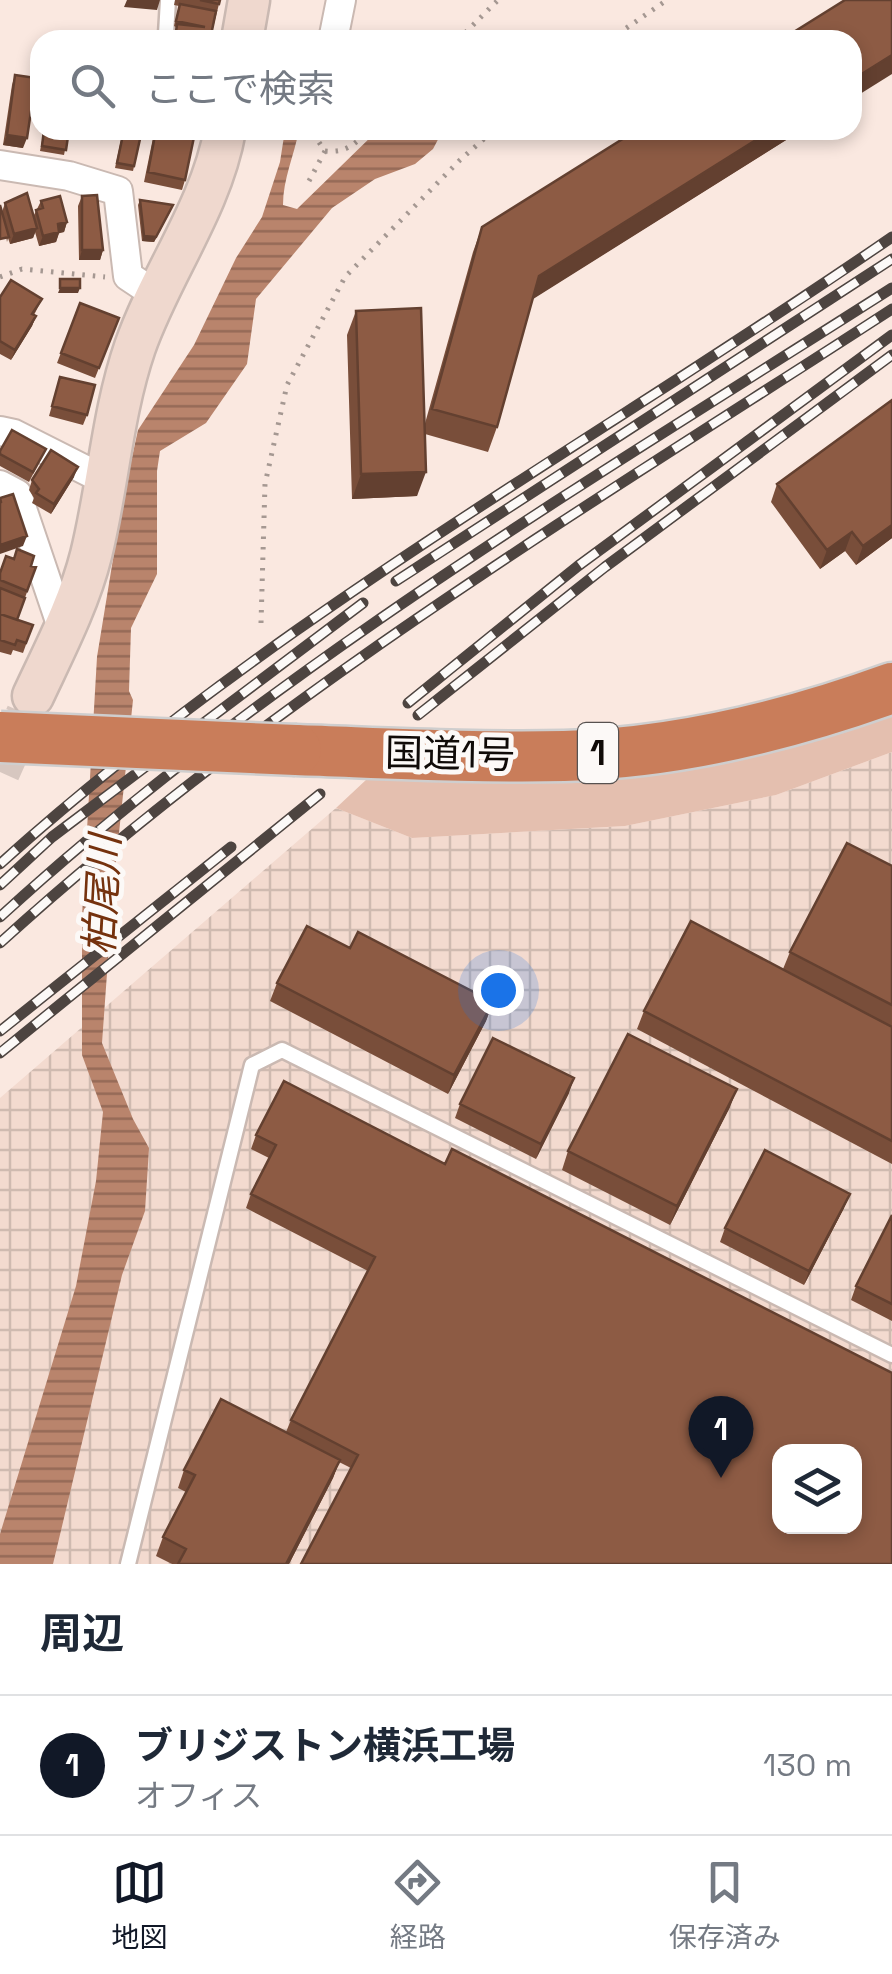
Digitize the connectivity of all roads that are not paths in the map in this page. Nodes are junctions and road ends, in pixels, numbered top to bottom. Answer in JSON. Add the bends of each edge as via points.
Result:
{"nodes":[{"id":1,"x":168,"y":0,"type":"edge"},
{"id":2,"x":249,"y":0,"type":"edge"},
{"id":3,"x":342,"y":0,"type":"edge"},
{"id":4,"x":166,"y":30,"type":"edge"},
{"id":5,"x":244,"y":30,"type":"edge"},
{"id":6,"x":335,"y":30,"type":"edge"},
{"id":7,"x":223,"y":140,"type":"edge"},
{"id":8,"x":0,"y":165,"type":"edge"},
{"id":9,"x":155,"y":294,"type":"junction"},
{"id":10,"x":0,"y":431,"type":"edge"},
{"id":11,"x":107,"y":481,"type":"junction"},
{"id":12,"x":0,"y":485,"type":"edge"},
{"id":13,"x":63,"y":630,"type":"junction"},
{"id":14,"x":892,"y":688,"type":"edge"},
{"id":15,"x":34,"y":696,"type":"tunnel mouth"},
{"id":16,"x":0,"y":737,"type":"edge"},
{"id":17,"x":892,"y":1355,"type":"edge"},
{"id":18,"x":128,"y":1564,"type":"edge"}],
"edges":[{"from":1,"to":4,"type":"lane"},
{"from":2,"to":5,"type":"street"},
{"from":3,"to":6,"type":"street"},
{"from":7,"to":9,"type":"street","via":[[202,204]]},
{"from":8,"to":9,"type":"street","via":[[118,191],[128,276]]},
{"from":9,"to":11,"type":"street","via":[[118,412]]},
{"from":10,"to":11,"type":"street"},
{"from":11,"to":13,"type":"street","via":[[90,560]]},
{"from":12,"to":13,"type":"street","via":[[17,494]]},
{"from":13,"to":15,"type":"street"},
{"from":14,"to":16,"type":"highway","name":"国道1号","number":"1","bridge":true,"via":[[819,715],[698,742],[586,754],[434,755]]},
{"from":17,"to":18,"type":"lane","via":[[282,1050],[252,1065]]}]}
